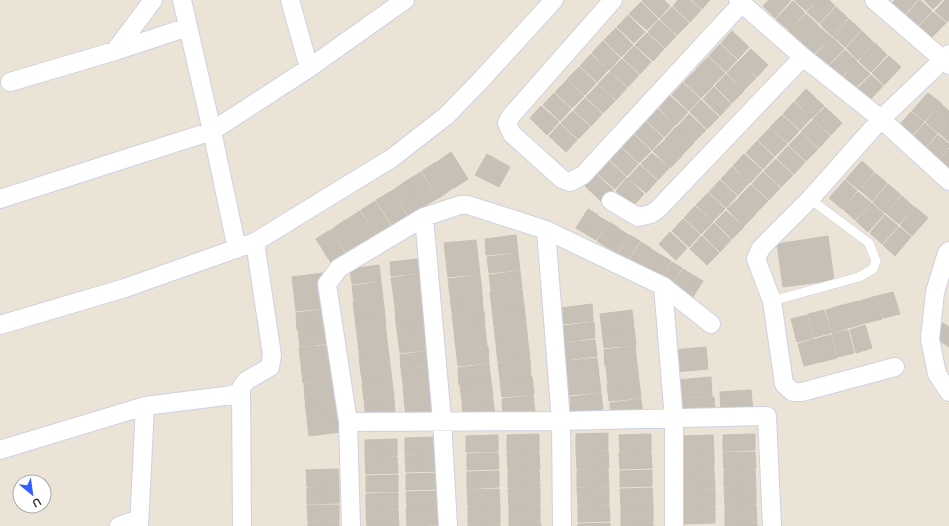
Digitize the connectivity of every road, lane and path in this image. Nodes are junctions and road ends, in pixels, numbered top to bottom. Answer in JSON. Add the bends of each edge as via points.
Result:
{"nodes":[{"id":1,"x":153,"y":0,"type":"edge"},
{"id":2,"x":182,"y":0,"type":"edge"},
{"id":3,"x":290,"y":0,"type":"edge"},
{"id":4,"x":554,"y":0,"type":"edge"},
{"id":5,"x":613,"y":0,"type":"edge"},
{"id":6,"x":874,"y":0,"type":"edge"},
{"id":7,"x":404,"y":1,"type":"edge"},
{"id":8,"x":740,"y":2,"type":"edge"},
{"id":9,"x":188,"y":27,"type":"junction"},
{"id":10,"x":115,"y":51,"type":"junction"},
{"id":11,"x":803,"y":57,"type":"junction"},
{"id":12,"x":947,"y":60,"type":"edge"},
{"id":13,"x":309,"y":68,"type":"junction"},
{"id":14,"x":10,"y":82,"type":"dead end"},
{"id":15,"x":881,"y":119,"type":"junction"},
{"id":16,"x":212,"y":131,"type":"junction"},
{"id":17,"x":949,"y":181,"type":"edge"},
{"id":18,"x":0,"y":199,"type":"edge"},
{"id":19,"x":810,"y":199,"type":"junction"},
{"id":20,"x":611,"y":202,"type":"dead end"},
{"id":21,"x":424,"y":217,"type":"junction"},
{"id":22,"x":546,"y":230,"type":"junction"},
{"id":23,"x":255,"y":242,"type":"junction"},
{"id":24,"x":237,"y":249,"type":"junction"},
{"id":25,"x":949,"y":251,"type":"edge"},
{"id":26,"x":664,"y":286,"type":"junction"},
{"id":27,"x":772,"y":300,"type":"junction"},
{"id":28,"x":711,"y":324,"type":"dead end"},
{"id":29,"x":0,"y":325,"type":"edge"},
{"id":30,"x":895,"y":367,"type":"dead end"},
{"id":31,"x":949,"y":392,"type":"edge"},
{"id":32,"x":240,"y":394,"type":"junction"},
{"id":33,"x":145,"y":406,"type":"junction"},
{"id":34,"x":674,"y":419,"type":"junction"},
{"id":35,"x":442,"y":420,"type":"junction"},
{"id":36,"x":561,"y":421,"type":"junction"},
{"id":37,"x":348,"y":422,"type":"junction"},
{"id":38,"x":0,"y":450,"type":"edge"},
{"id":39,"x":139,"y":523,"type":"edge"},
{"id":40,"x":119,"y":526,"type":"edge"},
{"id":41,"x":242,"y":526,"type":"edge"},
{"id":42,"x":350,"y":526,"type":"edge"},
{"id":43,"x":448,"y":526,"type":"edge"},
{"id":44,"x":562,"y":526,"type":"edge"},
{"id":45,"x":674,"y":526,"type":"edge"},
{"id":46,"x":772,"y":526,"type":"edge"}],
"edges":[{"from":1,"to":10,"type":"street"},
{"from":2,"to":9,"type":"street"},
{"from":3,"to":13,"type":"street"},
{"from":4,"to":23,"type":"street","via":[[446,116],[392,158]]},
{"from":5,"to":8,"type":"street","via":[[507,123],[512,134],[562,179],[570,182],[583,175]]},
{"from":6,"to":12,"type":"street"},
{"from":7,"to":13,"type":"street"},
{"from":8,"to":11,"type":"street"},
{"from":9,"to":10,"type":"street"},
{"from":9,"to":16,"type":"street"},
{"from":10,"to":14,"type":"street"},
{"from":11,"to":15,"type":"street"},
{"from":11,"to":20,"type":"street","via":[[658,209],[651,214],[638,217]]},
{"from":12,"to":15,"type":"street"},
{"from":13,"to":16,"type":"street"},
{"from":15,"to":17,"type":"street"},
{"from":15,"to":19,"type":"street"},
{"from":16,"to":18,"type":"street"},
{"from":16,"to":24,"type":"street"},
{"from":19,"to":27,"type":"street","via":[[761,248],[756,259]]},
{"from":19,"to":27,"type":"lane","via":[[869,243],[876,261],[873,269],[859,277]]},
{"from":21,"to":22,"type":"street","via":[[468,204]]},
{"from":21,"to":35,"type":"street"},
{"from":21,"to":37,"type":"street","via":[[339,268],[327,284]]},
{"from":22,"to":26,"type":"street"},
{"from":22,"to":36,"type":"street"},
{"from":23,"to":24,"type":"street"},
{"from":23,"to":32,"type":"street","via":[[272,361],[267,369],[244,383]]},
{"from":24,"to":29,"type":"street","via":[[126,288]]},
{"from":25,"to":31,"type":"street","via":[[946,253],[935,292],[930,339],[937,374]]},
{"from":26,"to":28,"type":"street"},
{"from":26,"to":34,"type":"street"},
{"from":27,"to":30,"type":"street","via":[[784,384],[793,392],[810,390]]},
{"from":32,"to":33,"type":"street"},
{"from":32,"to":41,"type":"street"},
{"from":33,"to":38,"type":"street"},
{"from":33,"to":39,"type":"street"},
{"from":34,"to":36,"type":"street"},
{"from":34,"to":45,"type":"street"},
{"from":34,"to":46,"type":"street","via":[[767,416]]},
{"from":35,"to":36,"type":"street"},
{"from":35,"to":37,"type":"street"},
{"from":35,"to":43,"type":"street"},
{"from":36,"to":44,"type":"street"},
{"from":37,"to":42,"type":"street"},
{"from":39,"to":40,"type":"street"}]}
